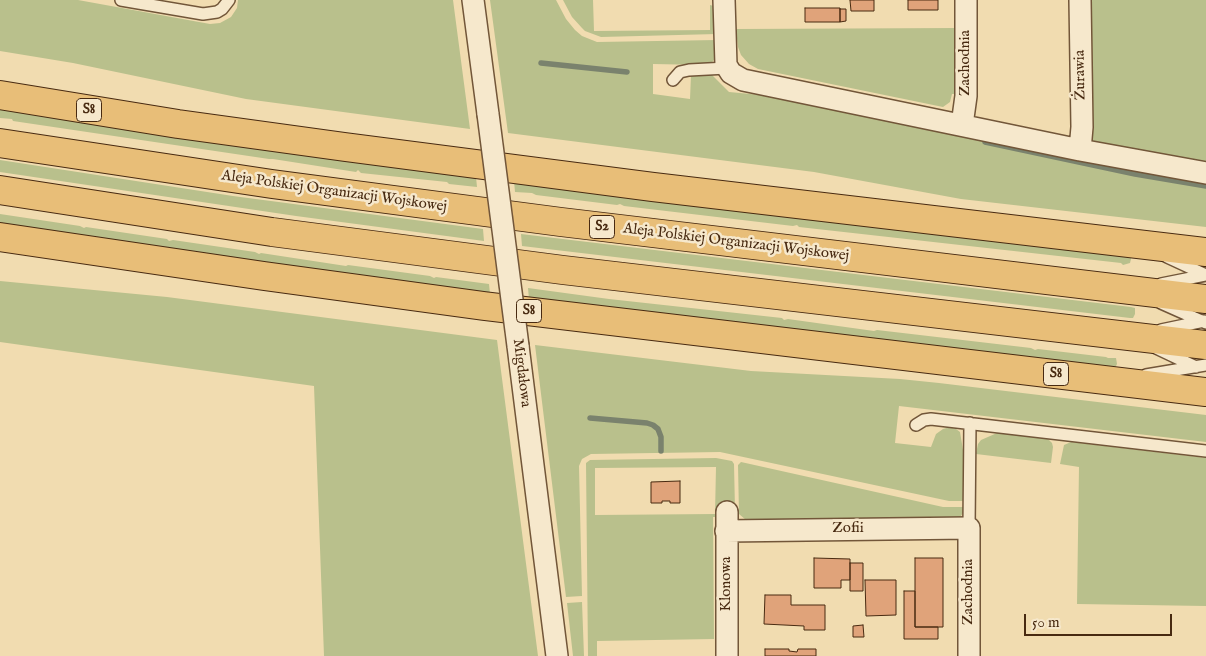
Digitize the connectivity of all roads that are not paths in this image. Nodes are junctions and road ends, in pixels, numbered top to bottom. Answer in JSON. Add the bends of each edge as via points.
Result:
{"nodes":[{"id":1,"x":121,"y":0,"type":"edge"},
{"id":2,"x":229,"y":0,"type":"edge"},
{"id":3,"x":473,"y":0,"type":"edge"},
{"id":4,"x":724,"y":0,"type":"edge"},
{"id":5,"x":966,"y":0,"type":"edge"},
{"id":6,"x":1080,"y":0,"type":"edge"},
{"id":7,"x":727,"y":68,"type":"junction"},
{"id":8,"x":673,"y":80,"type":"dead end"},
{"id":9,"x":0,"y":96,"type":"edge"},
{"id":10,"x":962,"y":125,"type":"junction"},
{"id":11,"x":0,"y":143,"type":"edge"},
{"id":12,"x":1080,"y":150,"type":"junction"},
{"id":13,"x":1206,"y":173,"type":"edge"},
{"id":14,"x":0,"y":190,"type":"edge"},
{"id":15,"x":0,"y":237,"type":"edge"},
{"id":16,"x":1136,"y":243,"type":"junction"},
{"id":17,"x":1206,"y":252,"type":"edge"},
{"id":18,"x":1206,"y":275,"type":"edge"},
{"id":19,"x":1129,"y":290,"type":"junction"},
{"id":20,"x":1204,"y":339,"type":"edge"},
{"id":21,"x":1115,"y":381,"type":"junction"},
{"id":22,"x":1206,"y":392,"type":"edge"},
{"id":23,"x":970,"y":423,"type":"junction"},
{"id":24,"x":916,"y":425,"type":"dead end"},
{"id":25,"x":1206,"y":450,"type":"edge"},
{"id":26,"x":727,"y":521,"type":"joint"},
{"id":27,"x":969,"y":528,"type":"junction"},
{"id":28,"x":557,"y":656,"type":"edge"},
{"id":29,"x":727,"y":656,"type":"edge"},
{"id":30,"x":969,"y":656,"type":"edge"}],
"edges":[{"from":1,"to":2,"type":"lane","via":[[203,14],[217,12]]},
{"from":3,"to":28,"type":"street","name":"Migdałowa","bridge":true},
{"from":4,"to":7,"type":"street"},
{"from":5,"to":10,"type":"street","name":"Zachodnia","via":[[966,102]]},
{"from":6,"to":12,"type":"street","name":"Żurawia"},
{"from":7,"to":8,"type":"lane","via":[[688,70],[680,72]]},
{"from":7,"to":10,"type":"street","via":[[731,74],[750,82]]},
{"from":9,"to":16,"type":"highway","number":"S8","via":[[345,147],[653,187]]},
{"from":10,"to":12,"type":"street"},
{"from":11,"to":19,"type":"highway","name":"Aleja Polskiej Organizacji Wojskowej","number":"S2","via":[[512,216]]},
{"from":12,"to":13,"type":"street"},
{"from":14,"to":20,"type":"highway","via":[[272,232],[563,270],[1132,336]]},
{"from":15,"to":21,"type":"highway","number":"S8","via":[[484,306]]},
{"from":16,"to":17,"type":"highway","number":"S8"},
{"from":16,"to":18,"type":"lane"},
{"from":18,"to":19,"type":"lane"},
{"from":19,"to":20,"type":"highway","name":"Aleja Polskiej Organizacji Wojskowej","number":"S2"},
{"from":20,"to":21,"type":"lane"},
{"from":21,"to":22,"type":"highway","number":"S8"},
{"from":23,"to":24,"type":"lane","via":[[931,419]]},
{"from":23,"to":25,"type":"lane"},
{"from":23,"to":27,"type":"lane"},
{"from":26,"to":27,"type":"street","name":"Zofii"},
{"from":26,"to":29,"type":"street","name":"Klonowa"},
{"from":27,"to":30,"type":"street","name":"Zachodnia"}]}
